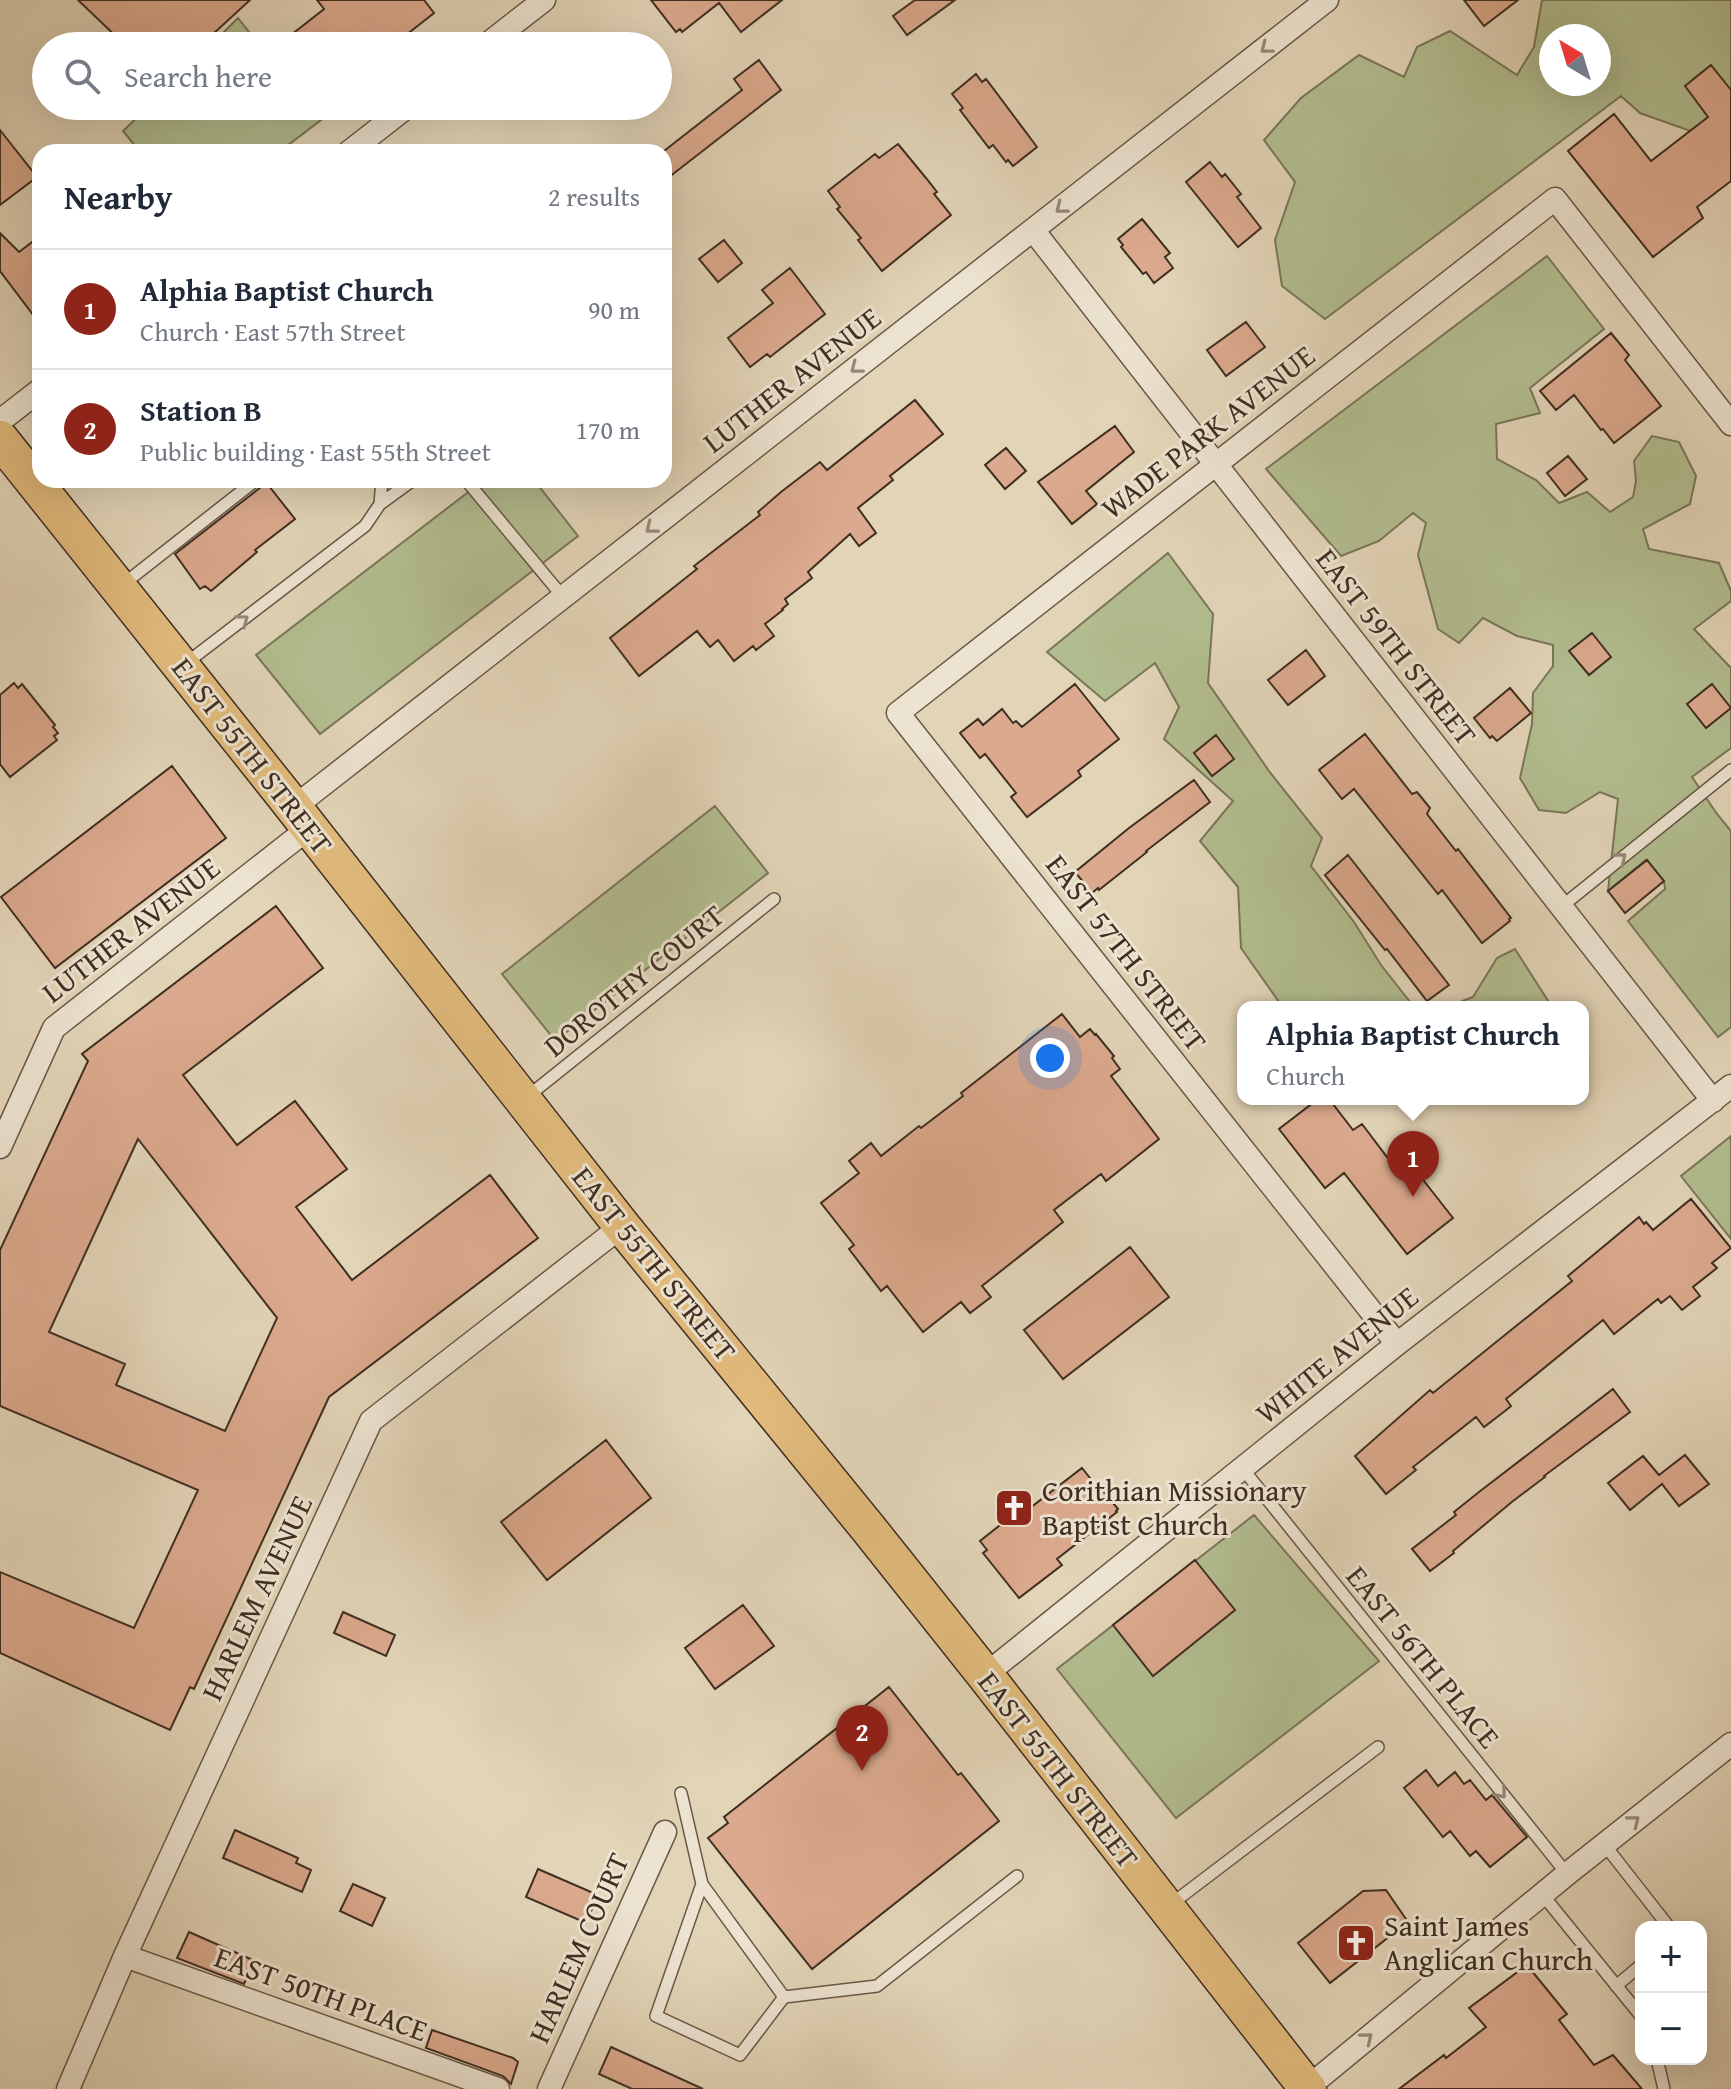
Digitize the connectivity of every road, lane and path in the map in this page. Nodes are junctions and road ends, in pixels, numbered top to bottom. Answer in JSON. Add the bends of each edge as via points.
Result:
{"nodes":[{"id":1,"x":544,"y":0,"type":"edge"},
{"id":2,"x":1327,"y":0,"type":"edge"},
{"id":3,"x":503,"y":32,"type":"edge"},
{"id":4,"x":390,"y":120,"type":"edge"},
{"id":5,"x":359,"y":144,"type":"edge"},
{"id":6,"x":1033,"y":230,"type":"junction"},
{"id":7,"x":32,"y":401,"type":"edge"},
{"id":8,"x":1731,"y":424,"type":"edge"},
{"id":9,"x":3,"y":443,"type":"edge"},
{"id":10,"x":1215,"y":464,"type":"junction"},
{"id":11,"x":32,"y":479,"type":"edge"},
{"id":12,"x":39,"y":488,"type":"edge"},
{"id":13,"x":246,"y":488,"type":"edge"},
{"id":14,"x":381,"y":488,"type":"edge"},
{"id":15,"x":402,"y":488,"type":"edge"},
{"id":16,"x":473,"y":488,"type":"edge"},
{"id":17,"x":380,"y":504,"type":"junction"},
{"id":18,"x":119,"y":588,"type":"junction"},
{"id":19,"x":563,"y":597,"type":"junction"},
{"id":20,"x":181,"y":667,"type":"junction"},
{"id":21,"x":898,"y":713,"type":"joint"},
{"id":22,"x":1731,"y":770,"type":"edge"},
{"id":23,"x":301,"y":818,"type":"junction"},
{"id":24,"x":774,"y":899,"type":"dead end"},
{"id":25,"x":1561,"y":907,"type":"junction"},
{"id":26,"x":1731,"y":1086,"type":"edge"},
{"id":27,"x":524,"y":1100,"type":"junction"},
{"id":28,"x":1713,"y":1101,"type":"junction"},
{"id":29,"x":0,"y":1147,"type":"edge"},
{"id":30,"x":622,"y":1226,"type":"junction"},
{"id":31,"x":1397,"y":1344,"type":"junction"},
{"id":32,"x":1243,"y":1469,"type":"junction"},
{"id":33,"x":985,"y":1675,"type":"junction"},
{"id":34,"x":1731,"y":1744,"type":"edge"},
{"id":35,"x":1378,"y":1747,"type":"dead end"},
{"id":36,"x":681,"y":1793,"type":"dead end"},
{"id":37,"x":665,"y":1832,"type":"dead end"},
{"id":38,"x":1604,"y":1844,"type":"junction"},
{"id":39,"x":1567,"y":1874,"type":"junction"},
{"id":40,"x":1017,"y":1876,"type":"dead end"},
{"id":41,"x":702,"y":1884,"type":"junction"},
{"id":42,"x":1542,"y":1894,"type":"junction"},
{"id":43,"x":1166,"y":1908,"type":"junction"},
{"id":44,"x":1664,"y":1921,"type":"edge"},
{"id":45,"x":125,"y":1956,"type":"junction"},
{"id":46,"x":1635,"y":1970,"type":"edge"},
{"id":47,"x":1616,"y":1986,"type":"junction"},
{"id":48,"x":784,"y":1997,"type":"junction"},
{"id":49,"x":1635,"y":2009,"type":"edge"},
{"id":50,"x":1658,"y":2065,"type":"edge"},
{"id":51,"x":1307,"y":2088,"type":"edge"},
{"id":52,"x":68,"y":2089,"type":"edge"},
{"id":53,"x":498,"y":2089,"type":"edge"},
{"id":54,"x":549,"y":2089,"type":"edge"},
{"id":55,"x":1664,"y":2089,"type":"edge"}],
"edges":[{"from":1,"to":3,"type":"street"},
{"from":2,"to":6,"type":"street","name":"LUTHER AVENUE","one_way":true},
{"from":4,"to":5,"type":"street"},
{"from":6,"to":10,"type":"street","name":"EAST 59TH STREET"},
{"from":6,"to":19,"type":"street","name":"LUTHER AVENUE","one_way":true},
{"from":7,"to":9,"type":"street"},
{"from":8,"to":10,"type":"street","name":"WADE PARK AVENUE","via":[[1555,199]]},
{"from":9,"to":11,"type":"main road","name":"EAST 55TH STREET"},
{"from":10,"to":21,"type":"street","name":"WADE PARK AVENUE"},
{"from":10,"to":25,"type":"street","name":"EAST 59TH STREET"},
{"from":12,"to":18,"type":"main road","name":"EAST 55TH STREET"},
{"from":13,"to":18,"type":"lane"},
{"from":14,"to":17,"type":"lane"},
{"from":15,"to":17,"type":"lane"},
{"from":16,"to":19,"type":"lane"},
{"from":20,"to":17,"type":"lane","one_way":true,"via":[[365,526]]},
{"from":18,"to":20,"type":"main road","name":"EAST 55TH STREET"},
{"from":19,"to":23,"type":"street","name":"LUTHER AVENUE"},
{"from":20,"to":23,"type":"main road","name":"EAST 55TH STREET"},
{"from":21,"to":31,"type":"street","name":"EAST 57TH STREET"},
{"from":25,"to":22,"type":"lane","one_way":true},
{"from":23,"to":27,"type":"main road","name":"EAST 55TH STREET"},
{"from":23,"to":29,"type":"street","name":"LUTHER AVENUE","via":[[54,1028]]},
{"from":24,"to":27,"type":"lane","name":"DOROTHY COURT"},
{"from":25,"to":28,"type":"street","name":"EAST 59TH STREET"},
{"from":26,"to":28,"type":"street","name":"WHITE AVENUE"},
{"from":27,"to":30,"type":"main road","name":"EAST 55TH STREET"},
{"from":28,"to":31,"type":"street","name":"WHITE AVENUE"},
{"from":30,"to":33,"type":"main road","name":"EAST 55TH STREET"},
{"from":30,"to":45,"type":"street","name":"HARLEM AVENUE","via":[[371,1421]]},
{"from":31,"to":32,"type":"street","name":"WHITE AVENUE"},
{"from":32,"to":33,"type":"street","name":"WHITE AVENUE"},
{"from":32,"to":39,"type":"lane","name":"EAST 56TH PLACE","one_way":true},
{"from":33,"to":43,"type":"main road","name":"EAST 55TH STREET"},
{"from":38,"to":34,"type":"street","one_way":true},
{"from":35,"to":43,"type":"lane"},
{"from":36,"to":41,"type":"lane"},
{"from":37,"to":54,"type":"street","name":"HARLEM COURT"},
{"from":38,"to":39,"type":"street"},
{"from":38,"to":44,"type":"lane"},
{"from":39,"to":42,"type":"street"},
{"from":40,"to":48,"type":"lane","via":[[877,1986]]},
{"from":41,"to":48,"type":"lane"},
{"from":41,"to":48,"type":"lane","via":[[656,2016],[740,2055]]},
{"from":42,"to":47,"type":"lane"},
{"from":51,"to":42,"type":"street","one_way":true},
{"from":43,"to":51,"type":"main road","name":"EAST 55TH STREET"},
{"from":45,"to":52,"type":"street","name":"HARLEM AVENUE"},
{"from":45,"to":53,"type":"street","name":"EAST 50TH PLACE"},
{"from":46,"to":47,"type":"lane"},
{"from":47,"to":49,"type":"lane"},
{"from":50,"to":55,"type":"lane"}]}
